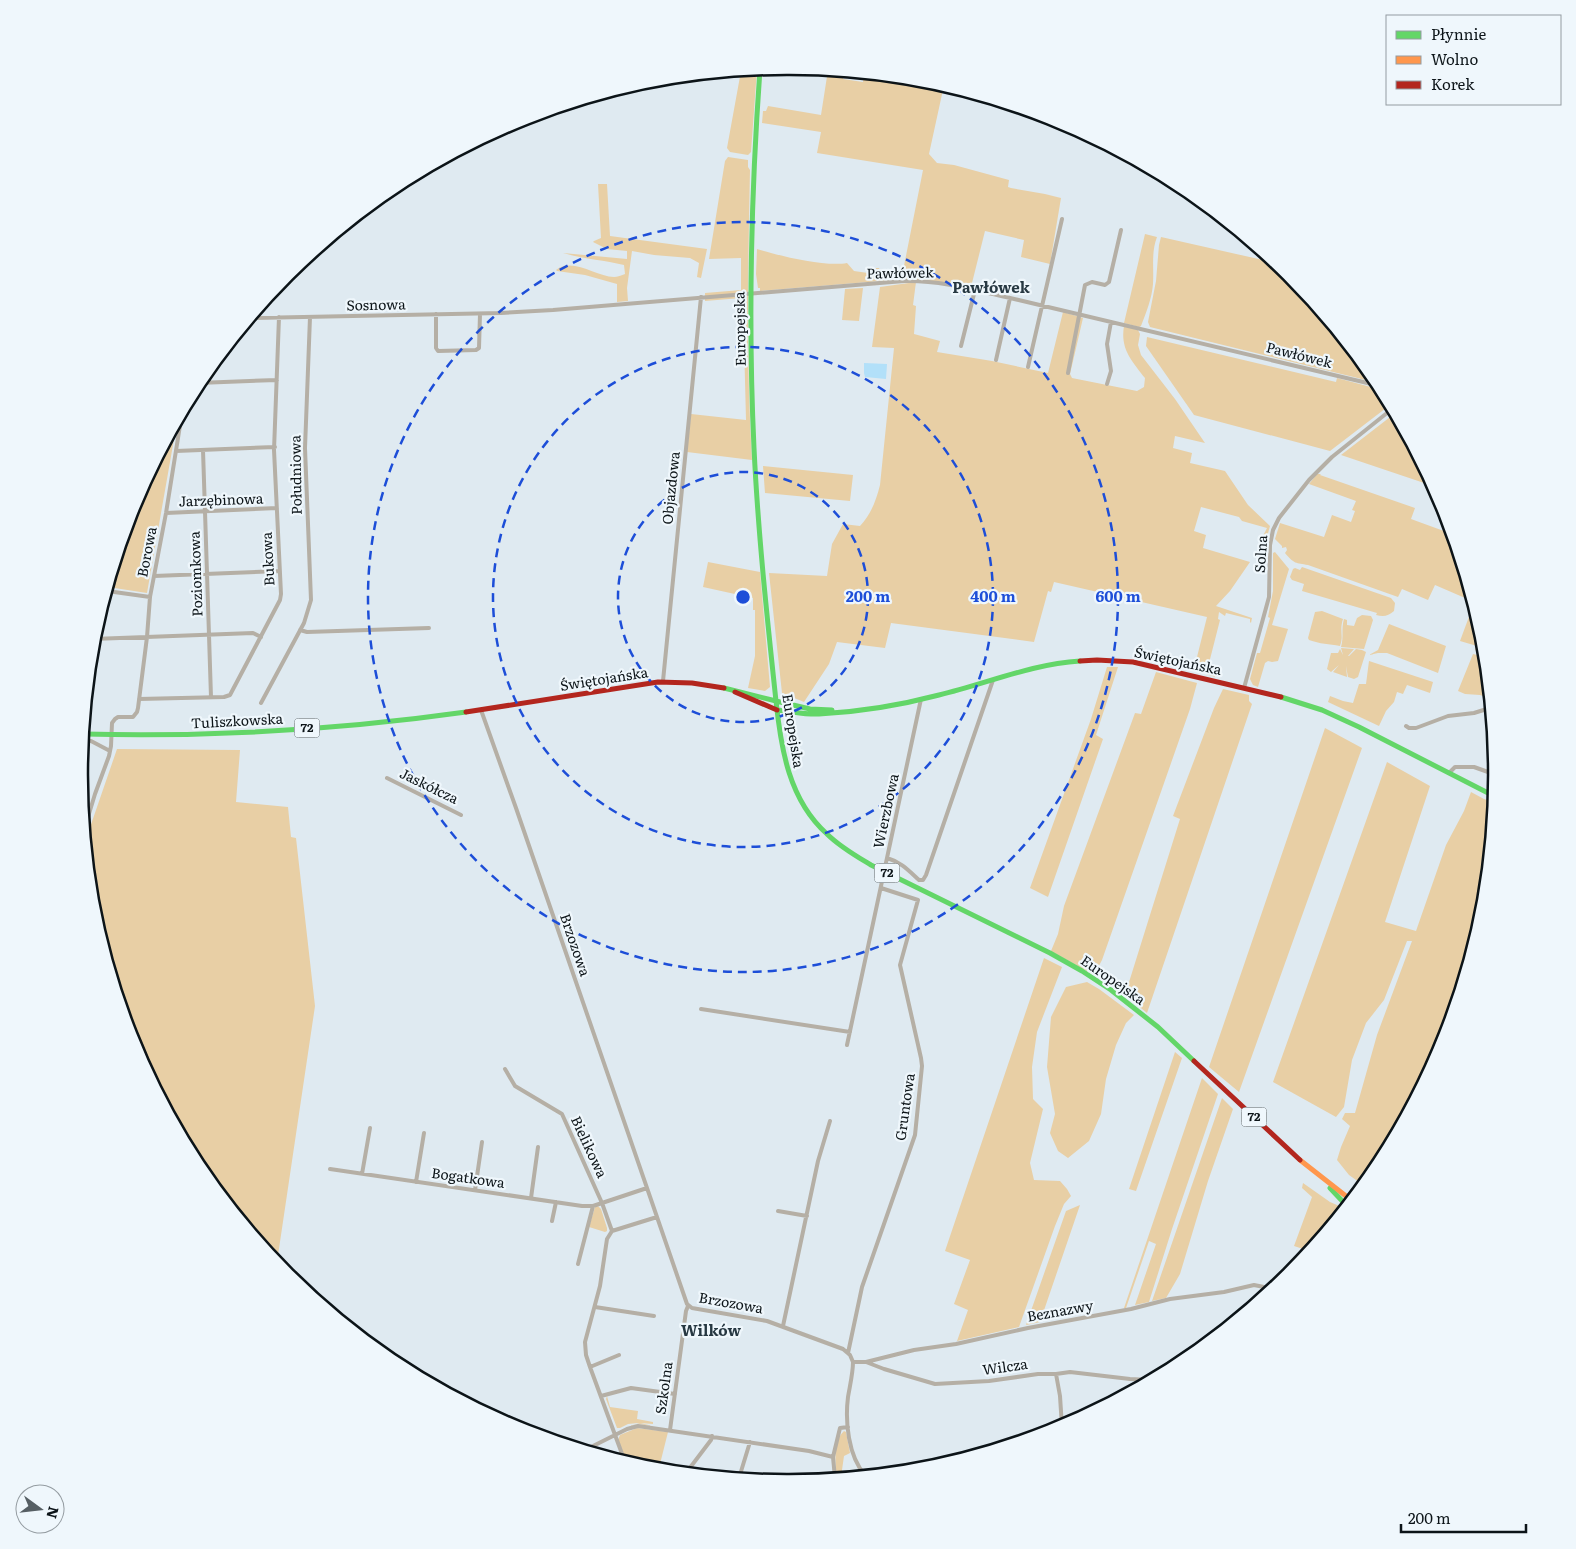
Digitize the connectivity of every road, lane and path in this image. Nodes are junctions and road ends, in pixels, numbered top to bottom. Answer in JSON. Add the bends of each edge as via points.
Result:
{"nodes":[{"id":1,"x":760,"y":76,"type":"edge"},
{"id":2,"x":1062,"y":219,"type":"dead end"},
{"id":3,"x":1121,"y":230,"type":"dead end"},
{"id":4,"x":975,"y":290,"type":"junction"},
{"id":5,"x":751,"y":293,"type":"junction"},
{"id":6,"x":701,"y":297,"type":"junction"},
{"id":7,"x":1010,"y":298,"type":"junction"},
{"id":8,"x":1043,"y":305,"type":"junction"},
{"id":9,"x":501,"y":313,"type":"joint"},
{"id":10,"x":436,"y":314,"type":"junction"},
{"id":11,"x":480,"y":314,"type":"junction"},
{"id":12,"x":1081,"y":314,"type":"junction"},
{"id":13,"x":310,"y":317,"type":"junction"},
{"id":14,"x":258,"y":318,"type":"edge"},
{"id":15,"x":279,"y":318,"type":"junction"},
{"id":16,"x":1112,"y":322,"type":"junction"},
{"id":17,"x":961,"y":346,"type":"dead end"},
{"id":18,"x":996,"y":360,"type":"dead end"},
{"id":19,"x":1028,"y":367,"type":"dead end"},
{"id":20,"x":1068,"y":373,"type":"dead end"},
{"id":21,"x":277,"y":380,"type":"junction"},
{"id":22,"x":208,"y":383,"type":"edge"},
{"id":23,"x":1368,"y":383,"type":"edge"},
{"id":24,"x":1107,"y":384,"type":"dead end"},
{"id":25,"x":1387,"y":414,"type":"edge"},
{"id":26,"x":179,"y":430,"type":"edge"},
{"id":27,"x":274,"y":447,"type":"junction"},
{"id":28,"x":203,"y":450,"type":"junction"},
{"id":29,"x":176,"y":452,"type":"junction"},
{"id":30,"x":277,"y":508,"type":"junction"},
{"id":31,"x":205,"y":512,"type":"junction"},
{"id":32,"x":166,"y":513,"type":"junction"},
{"id":33,"x":280,"y":571,"type":"junction"},
{"id":34,"x":207,"y":574,"type":"junction"},
{"id":35,"x":154,"y":576,"type":"junction"},
{"id":36,"x":112,"y":592,"type":"edge"},
{"id":37,"x":150,"y":597,"type":"junction"},
{"id":38,"x":429,"y":628,"type":"dead end"},
{"id":39,"x":300,"y":630,"type":"junction"},
{"id":40,"x":209,"y":635,"type":"junction"},
{"id":41,"x":147,"y":637,"type":"junction"},
{"id":42,"x":261,"y":637,"type":"junction"},
{"id":43,"x":102,"y":639,"type":"edge"},
{"id":44,"x":993,"y":679,"type":"junction"},
{"id":45,"x":663,"y":681,"type":"junction"},
{"id":46,"x":1244,"y":688,"type":"junction"},
{"id":47,"x":731,"y":690,"type":"junction"},
{"id":48,"x":211,"y":697,"type":"junction"},
{"id":49,"x":139,"y":699,"type":"junction"},
{"id":50,"x":921,"y":699,"type":"junction"},
{"id":51,"x":776,"y":701,"type":"junction"},
{"id":52,"x":261,"y":703,"type":"dead end"},
{"id":53,"x":480,"y":710,"type":"junction"},
{"id":54,"x":777,"y":710,"type":"junction"},
{"id":55,"x":1484,"y":710,"type":"edge"},
{"id":56,"x":838,"y":711,"type":"junction"},
{"id":57,"x":1406,"y":726,"type":"dead end"},
{"id":58,"x":90,"y":734,"type":"edge"},
{"id":59,"x":111,"y":735,"type":"junction"},
{"id":60,"x":89,"y":741,"type":"edge"},
{"id":61,"x":110,"y":751,"type":"junction"},
{"id":62,"x":1488,"y":772,"type":"edge"},
{"id":63,"x":1449,"y":773,"type":"junction"},
{"id":64,"x":387,"y":778,"type":"dead end"},
{"id":65,"x":1487,"y":793,"type":"edge"},
{"id":66,"x":90,"y":811,"type":"edge"},
{"id":67,"x":461,"y":815,"type":"dead end"},
{"id":68,"x":887,"y":858,"type":"junction"},
{"id":69,"x":884,"y":872,"type":"junction"},
{"id":70,"x":881,"y":888,"type":"junction"},
{"id":71,"x":702,"y":1009,"type":"dead end"},
{"id":72,"x":850,"y":1032,"type":"junction"},
{"id":73,"x":847,"y":1046,"type":"dead end"},
{"id":74,"x":505,"y":1069,"type":"dead end"},
{"id":75,"x":830,"y":1121,"type":"dead end"},
{"id":76,"x":370,"y":1128,"type":"dead end"},
{"id":77,"x":424,"y":1133,"type":"dead end"},
{"id":78,"x":482,"y":1142,"type":"dead end"},
{"id":79,"x":538,"y":1147,"type":"dead end"},
{"id":80,"x":330,"y":1169,"type":"dead end"},
{"id":81,"x":362,"y":1174,"type":"junction"},
{"id":82,"x":1320,"y":1177,"type":"junction"},
{"id":83,"x":416,"y":1182,"type":"junction"},
{"id":84,"x":647,"y":1188,"type":"junction"},
{"id":85,"x":475,"y":1190,"type":"junction"},
{"id":86,"x":1346,"y":1196,"type":"edge"},
{"id":87,"x":531,"y":1198,"type":"junction"},
{"id":88,"x":1342,"y":1201,"type":"edge"},
{"id":89,"x":556,"y":1202,"type":"junction"},
{"id":90,"x":602,"y":1203,"type":"junction"},
{"id":91,"x":593,"y":1206,"type":"junction"},
{"id":92,"x":778,"y":1211,"type":"dead end"},
{"id":93,"x":807,"y":1216,"type":"junction"},
{"id":94,"x":657,"y":1217,"type":"junction"},
{"id":95,"x":552,"y":1221,"type":"dead end"},
{"id":96,"x":612,"y":1231,"type":"junction"},
{"id":97,"x":578,"y":1264,"type":"dead end"},
{"id":98,"x":1263,"y":1287,"type":"edge"},
{"id":99,"x":688,"y":1306,"type":"junction"},
{"id":100,"x":595,"y":1307,"type":"junction"},
{"id":101,"x":654,"y":1316,"type":"dead end"},
{"id":102,"x":783,"y":1326,"type":"junction"},
{"id":103,"x":848,"y":1353,"type":"junction"},
{"id":104,"x":619,"y":1355,"type":"dead end"},
{"id":105,"x":854,"y":1362,"type":"junction"},
{"id":106,"x":866,"y":1362,"type":"junction"},
{"id":107,"x":590,"y":1366,"type":"junction"},
{"id":108,"x":1056,"y":1374,"type":"junction"},
{"id":109,"x":1138,"y":1380,"type":"edge"},
{"id":110,"x":675,"y":1394,"type":"junction"},
{"id":111,"x":601,"y":1396,"type":"junction"},
{"id":112,"x":1061,"y":1418,"type":"edge"},
{"id":113,"x":848,"y":1427,"type":"junction"},
{"id":114,"x":670,"y":1430,"type":"junction"},
{"id":115,"x":615,"y":1435,"type":"junction"},
{"id":116,"x":712,"y":1436,"type":"junction"},
{"id":117,"x":750,"y":1442,"type":"junction"},
{"id":118,"x":593,"y":1446,"type":"edge"},
{"id":119,"x":622,"y":1454,"type":"edge"},
{"id":120,"x":833,"y":1457,"type":"junction"},
{"id":121,"x":691,"y":1467,"type":"edge"},
{"id":122,"x":862,"y":1470,"type":"edge"},
{"id":123,"x":741,"y":1473,"type":"edge"},
{"id":124,"x":835,"y":1473,"type":"edge"}],
"edges":[{"from":1,"to":5,"type":"main road","name":"Europejska"},
{"from":2,"to":8,"type":"street"},
{"from":3,"to":12,"type":"street","via":[[1109,282],[1085,285]]},
{"from":4,"to":5,"type":"street","name":"Pawłówek","via":[[912,281]]},
{"from":4,"to":7,"type":"street","name":"Pawłówek"},
{"from":4,"to":17,"type":"street"},
{"from":5,"to":6,"type":"street","name":"Pawłówek"},
{"from":5,"to":51,"type":"main road","name":"Europejska","via":[[756,481]]},
{"from":6,"to":9,"type":"street","name":"Pawłówek"},
{"from":6,"to":45,"type":"street","name":"Objazdowa"},
{"from":7,"to":8,"type":"street","name":"Pawłówek"},
{"from":7,"to":18,"type":"street"},
{"from":8,"to":12,"type":"street","name":"Pawłówek"},
{"from":8,"to":19,"type":"street"},
{"from":9,"to":11,"type":"street","name":"Sosnowa"},
{"from":10,"to":11,"type":"street","name":"Sosnowa"},
{"from":10,"to":11,"type":"street","via":[[438,351],[479,348]]},
{"from":10,"to":13,"type":"street","name":"Sosnowa"},
{"from":12,"to":16,"type":"street","name":"Pawłówek"},
{"from":12,"to":20,"type":"street"},
{"from":13,"to":15,"type":"street","name":"Sosnowa"},
{"from":13,"to":39,"type":"street","name":"Południowa","via":[[305,448],[312,597]]},
{"from":14,"to":15,"type":"street","name":"Sosnowa"},
{"from":15,"to":21,"type":"street","name":"Bukowa"},
{"from":16,"to":23,"type":"street","name":"Pawłówek"},
{"from":16,"to":24,"type":"street","via":[[1107,344],[1111,371]]},
{"from":21,"to":22,"type":"street"},
{"from":21,"to":27,"type":"street","name":"Bukowa"},
{"from":25,"to":46,"type":"street","name":"Solna","via":[[1332,456],[1279,518],[1270,545],[1269,596]]},
{"from":26,"to":29,"type":"street","name":"Borowa"},
{"from":27,"to":28,"type":"street"},
{"from":27,"to":30,"type":"street","name":"Bukowa"},
{"from":28,"to":29,"type":"street"},
{"from":28,"to":31,"type":"street","name":"Poziomkowa"},
{"from":29,"to":32,"type":"street","name":"Borowa"},
{"from":30,"to":31,"type":"street","name":"Jarzębinowa"},
{"from":30,"to":33,"type":"street","name":"Bukowa"},
{"from":31,"to":32,"type":"street","name":"Jarzębinowa"},
{"from":31,"to":34,"type":"street","name":"Poziomkowa"},
{"from":32,"to":35,"type":"street","name":"Borowa"},
{"from":33,"to":34,"type":"street"},
{"from":33,"to":42,"type":"street","name":"Bukowa","via":[[281,598]]},
{"from":34,"to":35,"type":"street"},
{"from":34,"to":40,"type":"street","name":"Poziomkowa"},
{"from":35,"to":37,"type":"street","name":"Borowa"},
{"from":36,"to":37,"type":"street"},
{"from":37,"to":41,"type":"street","name":"Borowa"},
{"from":38,"to":39,"type":"street"},
{"from":39,"to":52,"type":"street","name":"Południowa"},
{"from":40,"to":41,"type":"street"},
{"from":40,"to":42,"type":"street","via":[[253,633]]},
{"from":40,"to":48,"type":"street","name":"Poziomkowa"},
{"from":41,"to":43,"type":"street"},
{"from":41,"to":49,"type":"street","name":"Borowa"},
{"from":42,"to":48,"type":"street","name":"Bukowa","via":[[232,693]]},
{"from":44,"to":46,"type":"main road","name":"Świętojańska","via":[[1052,664],[1097,660],[1142,664]]},
{"from":44,"to":50,"type":"main road","name":"Świętojańska"},
{"from":44,"to":68,"type":"street","via":[[926,875],[919,880],[897,861]]},
{"from":45,"to":47,"type":"main road","name":"Świętojańska","number":"72","via":[[694,682]]},
{"from":45,"to":53,"type":"main road","name":"Świętojańska","number":"72"},
{"from":46,"to":63,"type":"main road","name":"Świętojańska","via":[[1322,710]]},
{"from":47,"to":51,"type":"main road","name":"Świętojańska","number":"72"},
{"from":47,"to":54,"type":"main road","name":"Świętojańska","number":"72"},
{"from":48,"to":49,"type":"street","name":"Bukowa"},
{"from":49,"to":59,"type":"street","name":"Borowa","via":[[133,717],[118,717],[113,721]]},
{"from":50,"to":56,"type":"main road","name":"Świętojańska"},
{"from":50,"to":68,"type":"street","name":"Wierzbowa"},
{"from":51,"to":54,"type":"main road","name":"Europejska","number":"72"},
{"from":51,"to":56,"type":"main road","name":"Świętojańska"},
{"from":53,"to":59,"type":"main road","name":"Tuliszkowska","number":"72","via":[[248,733]]},
{"from":53,"to":84,"type":"street","name":"Brzozowa"},
{"from":54,"to":56,"type":"main road","name":"Świętojańska","via":[[810,714]]},
{"from":54,"to":69,"type":"main road","name":"Europejska","number":"72","via":[[786,768],[804,808],[838,845]]},
{"from":55,"to":57,"type":"street","via":[[1448,716],[1416,728]]},
{"from":58,"to":59,"type":"main road","name":"Tuliszkowska","number":"72"},
{"from":59,"to":61,"type":"street"},
{"from":60,"to":61,"type":"street"},
{"from":61,"to":66,"type":"street"},
{"from":62,"to":63,"type":"street","via":[[1455,767]]},
{"from":63,"to":65,"type":"main road","name":"Świętojańska"},
{"from":64,"to":67,"type":"street","name":"Jaskółcza"},
{"from":68,"to":69,"type":"street","name":"Wierzbowa"},
{"from":69,"to":70,"type":"street","name":"Wierzbowa"},
{"from":69,"to":82,"type":"main road","name":"Europejska","number":"72","via":[[1050,953],[1111,990],[1158,1027]]},
{"from":70,"to":72,"type":"street","name":"Wierzbowa"},
{"from":70,"to":103,"type":"street","name":"Gruntowa","via":[[918,900],[900,964],[922,1066],[915,1135],[864,1278]]},
{"from":71,"to":72,"type":"street"},
{"from":72,"to":73,"type":"street","name":"Wierzbowa"},
{"from":74,"to":90,"type":"street","name":"Bielikowa","via":[[515,1086],[562,1114]]},
{"from":75,"to":93,"type":"street"},
{"from":76,"to":81,"type":"street"},
{"from":77,"to":83,"type":"street"},
{"from":78,"to":85,"type":"street"},
{"from":79,"to":87,"type":"street"},
{"from":80,"to":81,"type":"street","name":"Bogatkowa"},
{"from":81,"to":83,"type":"street","name":"Bogatkowa"},
{"from":82,"to":86,"type":"main road","name":"Europejska","number":"72"},
{"from":82,"to":88,"type":"main road","number":"72"},
{"from":83,"to":85,"type":"street","name":"Bogatkowa"},
{"from":84,"to":90,"type":"street"},
{"from":84,"to":94,"type":"street","name":"Brzozowa"},
{"from":85,"to":87,"type":"street","name":"Bogatkowa"},
{"from":87,"to":89,"type":"street","name":"Bogatkowa"},
{"from":89,"to":91,"type":"street","name":"Bogatkowa"},
{"from":89,"to":95,"type":"street"},
{"from":90,"to":91,"type":"street","name":"Bogatkowa"},
{"from":90,"to":96,"type":"street","name":"Bielikowa"},
{"from":91,"to":97,"type":"street"},
{"from":92,"to":93,"type":"street"},
{"from":93,"to":102,"type":"street"},
{"from":94,"to":96,"type":"street"},
{"from":94,"to":99,"type":"street","name":"Brzozowa"},
{"from":96,"to":100,"type":"street","via":[[607,1239]]},
{"from":98,"to":106,"type":"street","name":"Beznazwy","via":[[1170,1299]]},
{"from":99,"to":102,"type":"street","name":"Brzozowa"},
{"from":99,"to":110,"type":"street","name":"Szkolna"},
{"from":100,"to":101,"type":"street"},
{"from":100,"to":107,"type":"street","via":[[585,1346]]},
{"from":102,"to":103,"type":"street","name":"Brzozowa"},
{"from":103,"to":105,"type":"street"},
{"from":104,"to":107,"type":"street"},
{"from":105,"to":106,"type":"street","name":"Beznazwy"},
{"from":105,"to":113,"type":"street"},
{"from":106,"to":108,"type":"street","name":"Wilcza","via":[[935,1384]]},
{"from":107,"to":111,"type":"street"},
{"from":108,"to":109,"type":"street","name":"Wilcza","via":[[1070,1372]]},
{"from":108,"to":112,"type":"street"},
{"from":110,"to":111,"type":"street","via":[[631,1388]]},
{"from":110,"to":114,"type":"street","name":"Szkolna"},
{"from":111,"to":115,"type":"street"},
{"from":113,"to":120,"type":"street","via":[[840,1428]]},
{"from":113,"to":122,"type":"street","via":[[854,1457]]},
{"from":114,"to":115,"type":"street","via":[[635,1426]]},
{"from":114,"to":116,"type":"street","name":"Szkolna"},
{"from":115,"to":118,"type":"street"},
{"from":115,"to":119,"type":"street"},
{"from":116,"to":117,"type":"street","name":"Szkolna"},
{"from":116,"to":121,"type":"street"},
{"from":117,"to":120,"type":"street","name":"Szkolna"},
{"from":117,"to":123,"type":"street"},
{"from":120,"to":124,"type":"street"}]}
